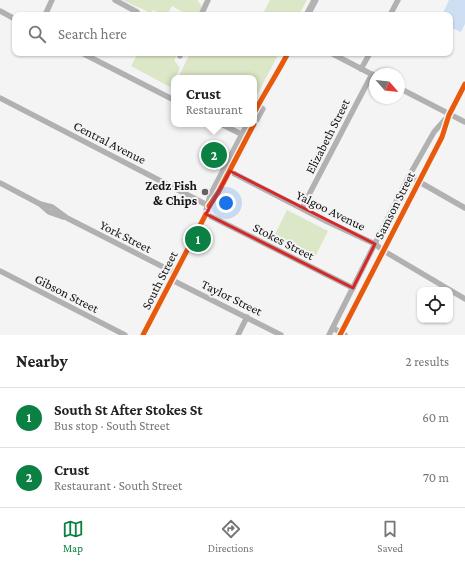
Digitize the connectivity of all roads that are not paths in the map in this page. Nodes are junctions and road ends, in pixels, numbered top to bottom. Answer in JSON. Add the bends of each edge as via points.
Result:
{"nodes":[{"id":1,"x":52,"y":0,"type":"edge"},
{"id":2,"x":115,"y":0,"type":"edge"},
{"id":3,"x":207,"y":0,"type":"edge"},
{"id":4,"x":315,"y":0,"type":"edge"},
{"id":5,"x":398,"y":0,"type":"edge"},
{"id":6,"x":0,"y":11,"type":"edge"},
{"id":7,"x":46,"y":12,"type":"edge"},
{"id":8,"x":137,"y":12,"type":"dead end"},
{"id":9,"x":202,"y":12,"type":"edge"},
{"id":10,"x":309,"y":12,"type":"edge"},
{"id":11,"x":392,"y":12,"type":"edge"},
{"id":12,"x":12,"y":17,"type":"edge"},
{"id":13,"x":88,"y":56,"type":"edge"},
{"id":14,"x":286,"y":56,"type":"edge"},
{"id":15,"x":337,"y":56,"type":"edge"},
{"id":16,"x":368,"y":56,"type":"edge"},
{"id":17,"x":361,"y":69,"type":"junction"},
{"id":18,"x":369,"y":73,"type":"edge"},
{"id":19,"x":369,"y":82,"type":"edge"},
{"id":20,"x":465,"y":84,"type":"edge"},
{"id":21,"x":271,"y":85,"type":"junction"},
{"id":22,"x":405,"y":91,"type":"edge"},
{"id":23,"x":0,"y":98,"type":"edge"},
{"id":24,"x":171,"y":98,"type":"edge"},
{"id":25,"x":257,"y":107,"type":"edge"},
{"id":26,"x":449,"y":115,"type":"junction"},
{"id":27,"x":257,"y":118,"type":"edge"},
{"id":28,"x":465,"y":122,"type":"edge"},
{"id":29,"x":227,"y":127,"type":"edge"},
{"id":30,"x":247,"y":127,"type":"edge"},
{"id":31,"x":252,"y":127,"type":"edge"},
{"id":32,"x":244,"y":136,"type":"junction"},
{"id":33,"x":227,"y":170,"type":"junction"},
{"id":34,"x":409,"y":176,"type":"junction"},
{"id":35,"x":418,"y":182,"type":"junction"},
{"id":36,"x":0,"y":183,"type":"edge"},
{"id":37,"x":209,"y":206,"type":"junction"},
{"id":38,"x":302,"y":208,"type":"junction"},
{"id":39,"x":465,"y":208,"type":"edge"},
{"id":40,"x":206,"y":214,"type":"junction"},
{"id":41,"x":375,"y":244,"type":"junction"},
{"id":42,"x":384,"y":251,"type":"junction"},
{"id":43,"x":0,"y":271,"type":"edge"},
{"id":44,"x":173,"y":277,"type":"junction"},
{"id":45,"x":353,"y":288,"type":"junction"},
{"id":46,"x":465,"y":299,"type":"edge"},
{"id":47,"x":247,"y":317,"type":"junction"},
{"id":48,"x":332,"y":328,"type":"junction"},
{"id":49,"x":342,"y":334,"type":"edge"},
{"id":50,"x":125,"y":335,"type":"edge"},
{"id":51,"x":143,"y":335,"type":"edge"},
{"id":52,"x":238,"y":335,"type":"edge"},
{"id":53,"x":281,"y":335,"type":"edge"},
{"id":54,"x":329,"y":335,"type":"edge"}],
"edges":[{"from":1,"to":7,"type":"street"},
{"from":2,"to":8,"type":"street"},
{"from":3,"to":9,"type":"street"},
{"from":4,"to":10,"type":"main road"},
{"from":5,"to":11,"type":"street"},
{"from":6,"to":12,"type":"street"},
{"from":13,"to":24,"type":"street"},
{"from":14,"to":21,"type":"main road","name":"South Street"},
{"from":15,"to":17,"type":"street"},
{"from":16,"to":17,"type":"street"},
{"from":17,"to":18,"type":"street"},
{"from":19,"to":38,"type":"street","name":"Elizabeth Street"},
{"from":20,"to":26,"type":"street","name":"Samson Street"},
{"from":21,"to":25,"type":"main road","name":"South Street"},
{"from":21,"to":27,"type":"main road","name":"South Street"},
{"from":22,"to":26,"type":"street"},
{"from":23,"to":37,"type":"street","name":"Central Avenue"},
{"from":26,"to":28,"type":"street"},
{"from":26,"to":34,"type":"street","name":"Samson Street","via":[[434,132]]},
{"from":26,"to":35,"type":"street","name":"Samson Street","via":[[442,137]]},
{"from":29,"to":32,"type":"street"},
{"from":30,"to":32,"type":"main road","name":"South Street"},
{"from":31,"to":32,"type":"main road","name":"South Street"},
{"from":32,"to":33,"type":"main road","name":"South Street"},
{"from":33,"to":37,"type":"main road","name":"South Street","via":[[211,195]]},
{"from":33,"to":38,"type":"street","name":"Yalgoo Avenue"},
{"from":34,"to":35,"type":"street"},
{"from":34,"to":41,"type":"street","name":"Samson Street"},
{"from":35,"to":39,"type":"street"},
{"from":35,"to":42,"type":"street","name":"Samson Street"},
{"from":36,"to":44,"type":"street","name":"York Street","via":[[40,204],[49,212],[67,218]]},
{"from":37,"to":40,"type":"main road","name":"South Street"},
{"from":38,"to":41,"type":"street","name":"Yalgoo Avenue"},
{"from":40,"to":44,"type":"main road","name":"South Street"},
{"from":40,"to":45,"type":"street","name":"Stokes Street"},
{"from":41,"to":42,"type":"street","name":"Yalgoo Avenue"},
{"from":41,"to":45,"type":"street","name":"Samson Street"},
{"from":42,"to":46,"type":"street","name":"Yalgoo Avenue"},
{"from":42,"to":49,"type":"street","name":"Samson Street"},
{"from":43,"to":50,"type":"street","name":"Gibson Street"},
{"from":44,"to":47,"type":"street","name":"Taylor Street"},
{"from":44,"to":51,"type":"main road","name":"South Street"},
{"from":45,"to":48,"type":"street","name":"Samson Street"},
{"from":47,"to":52,"type":"street"},
{"from":47,"to":53,"type":"street","name":"Taylor Street"},
{"from":48,"to":49,"type":"street"},
{"from":48,"to":54,"type":"street","name":"Samson Street"}]}
